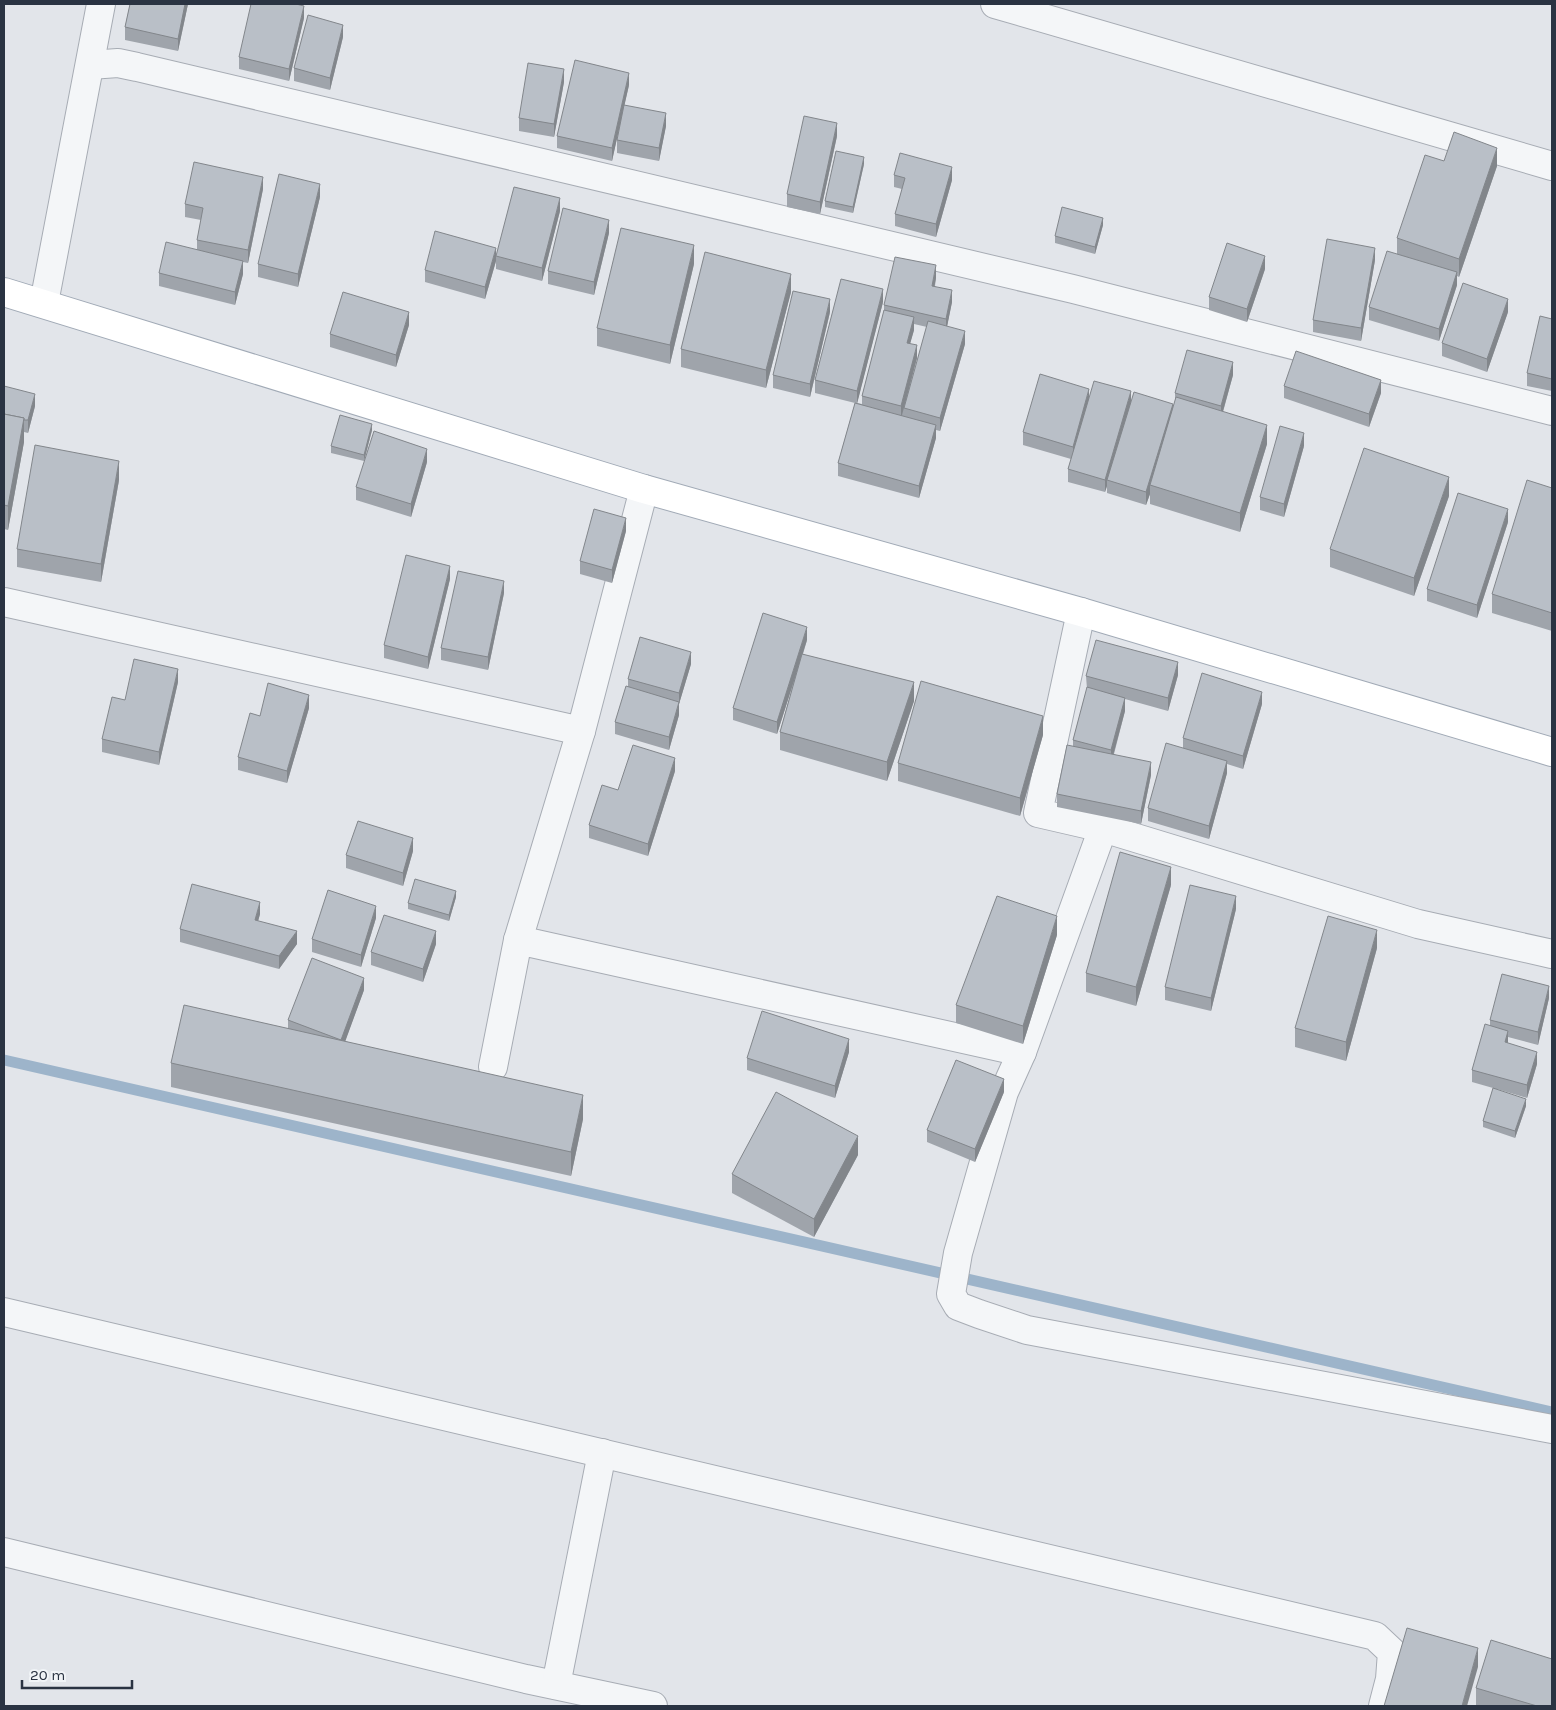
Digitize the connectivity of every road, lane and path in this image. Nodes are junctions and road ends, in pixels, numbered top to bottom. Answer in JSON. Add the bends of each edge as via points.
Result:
{"nodes":[{"id":1,"x":101,"y":4,"type":"edge"},
{"id":2,"x":996,"y":4,"type":"edge"},
{"id":3,"x":90,"y":66,"type":"junction"},
{"id":4,"x":1552,"y":166,"type":"edge"},
{"id":5,"x":4,"y":292,"type":"edge"},
{"id":6,"x":44,"y":303,"type":"junction"},
{"id":7,"x":1552,"y":411,"type":"edge"},
{"id":8,"x":644,"y":489,"type":"junction"},
{"id":9,"x":4,"y":602,"type":"edge"},
{"id":10,"x":1081,"y":612,"type":"junction"},
{"id":11,"x":581,"y":731,"type":"junction"},
{"id":12,"x":1552,"y":752,"type":"edge"},
{"id":13,"x":1103,"y":828,"type":"junction"},
{"id":14,"x":518,"y":940,"type":"junction"},
{"id":15,"x":1552,"y":954,"type":"edge"},
{"id":16,"x":1022,"y":1052,"type":"junction"},
{"id":17,"x":493,"y":1067,"type":"dead end"},
{"id":18,"x":4,"y":1312,"type":"edge"},
{"id":19,"x":1552,"y":1429,"type":"edge"},
{"id":20,"x":602,"y":1453,"type":"junction"},
{"id":21,"x":4,"y":1552,"type":"edge"},
{"id":22,"x":556,"y":1685,"type":"junction"},
{"id":23,"x":653,"y":1706,"type":"edge"},
{"id":24,"x":1383,"y":1706,"type":"edge"}],
"edges":[{"from":1,"to":3,"type":"street"},
{"from":2,"to":4,"type":"street"},
{"from":3,"to":6,"type":"street"},
{"from":3,"to":7,"type":"street","via":[[136,66],[1073,289]]},
{"from":5,"to":6,"type":"main road"},
{"from":6,"to":8,"type":"main road"},
{"from":8,"to":10,"type":"main road"},
{"from":8,"to":11,"type":"street"},
{"from":9,"to":11,"type":"street"},
{"from":10,"to":12,"type":"main road"},
{"from":10,"to":13,"type":"street","via":[[1038,813]]},
{"from":11,"to":14,"type":"street"},
{"from":13,"to":15,"type":"street","via":[[1418,924]]},
{"from":13,"to":16,"type":"street"},
{"from":14,"to":16,"type":"street"},
{"from":14,"to":17,"type":"street"},
{"from":16,"to":19,"type":"street","via":[[1004,1092],[958,1253],[951,1294],[958,1306],[1027,1330]]},
{"from":18,"to":20,"type":"street"},
{"from":20,"to":22,"type":"street"},
{"from":20,"to":24,"type":"street","via":[[1375,1636],[1392,1652]]},
{"from":21,"to":22,"type":"street"},
{"from":22,"to":23,"type":"street"}]}
